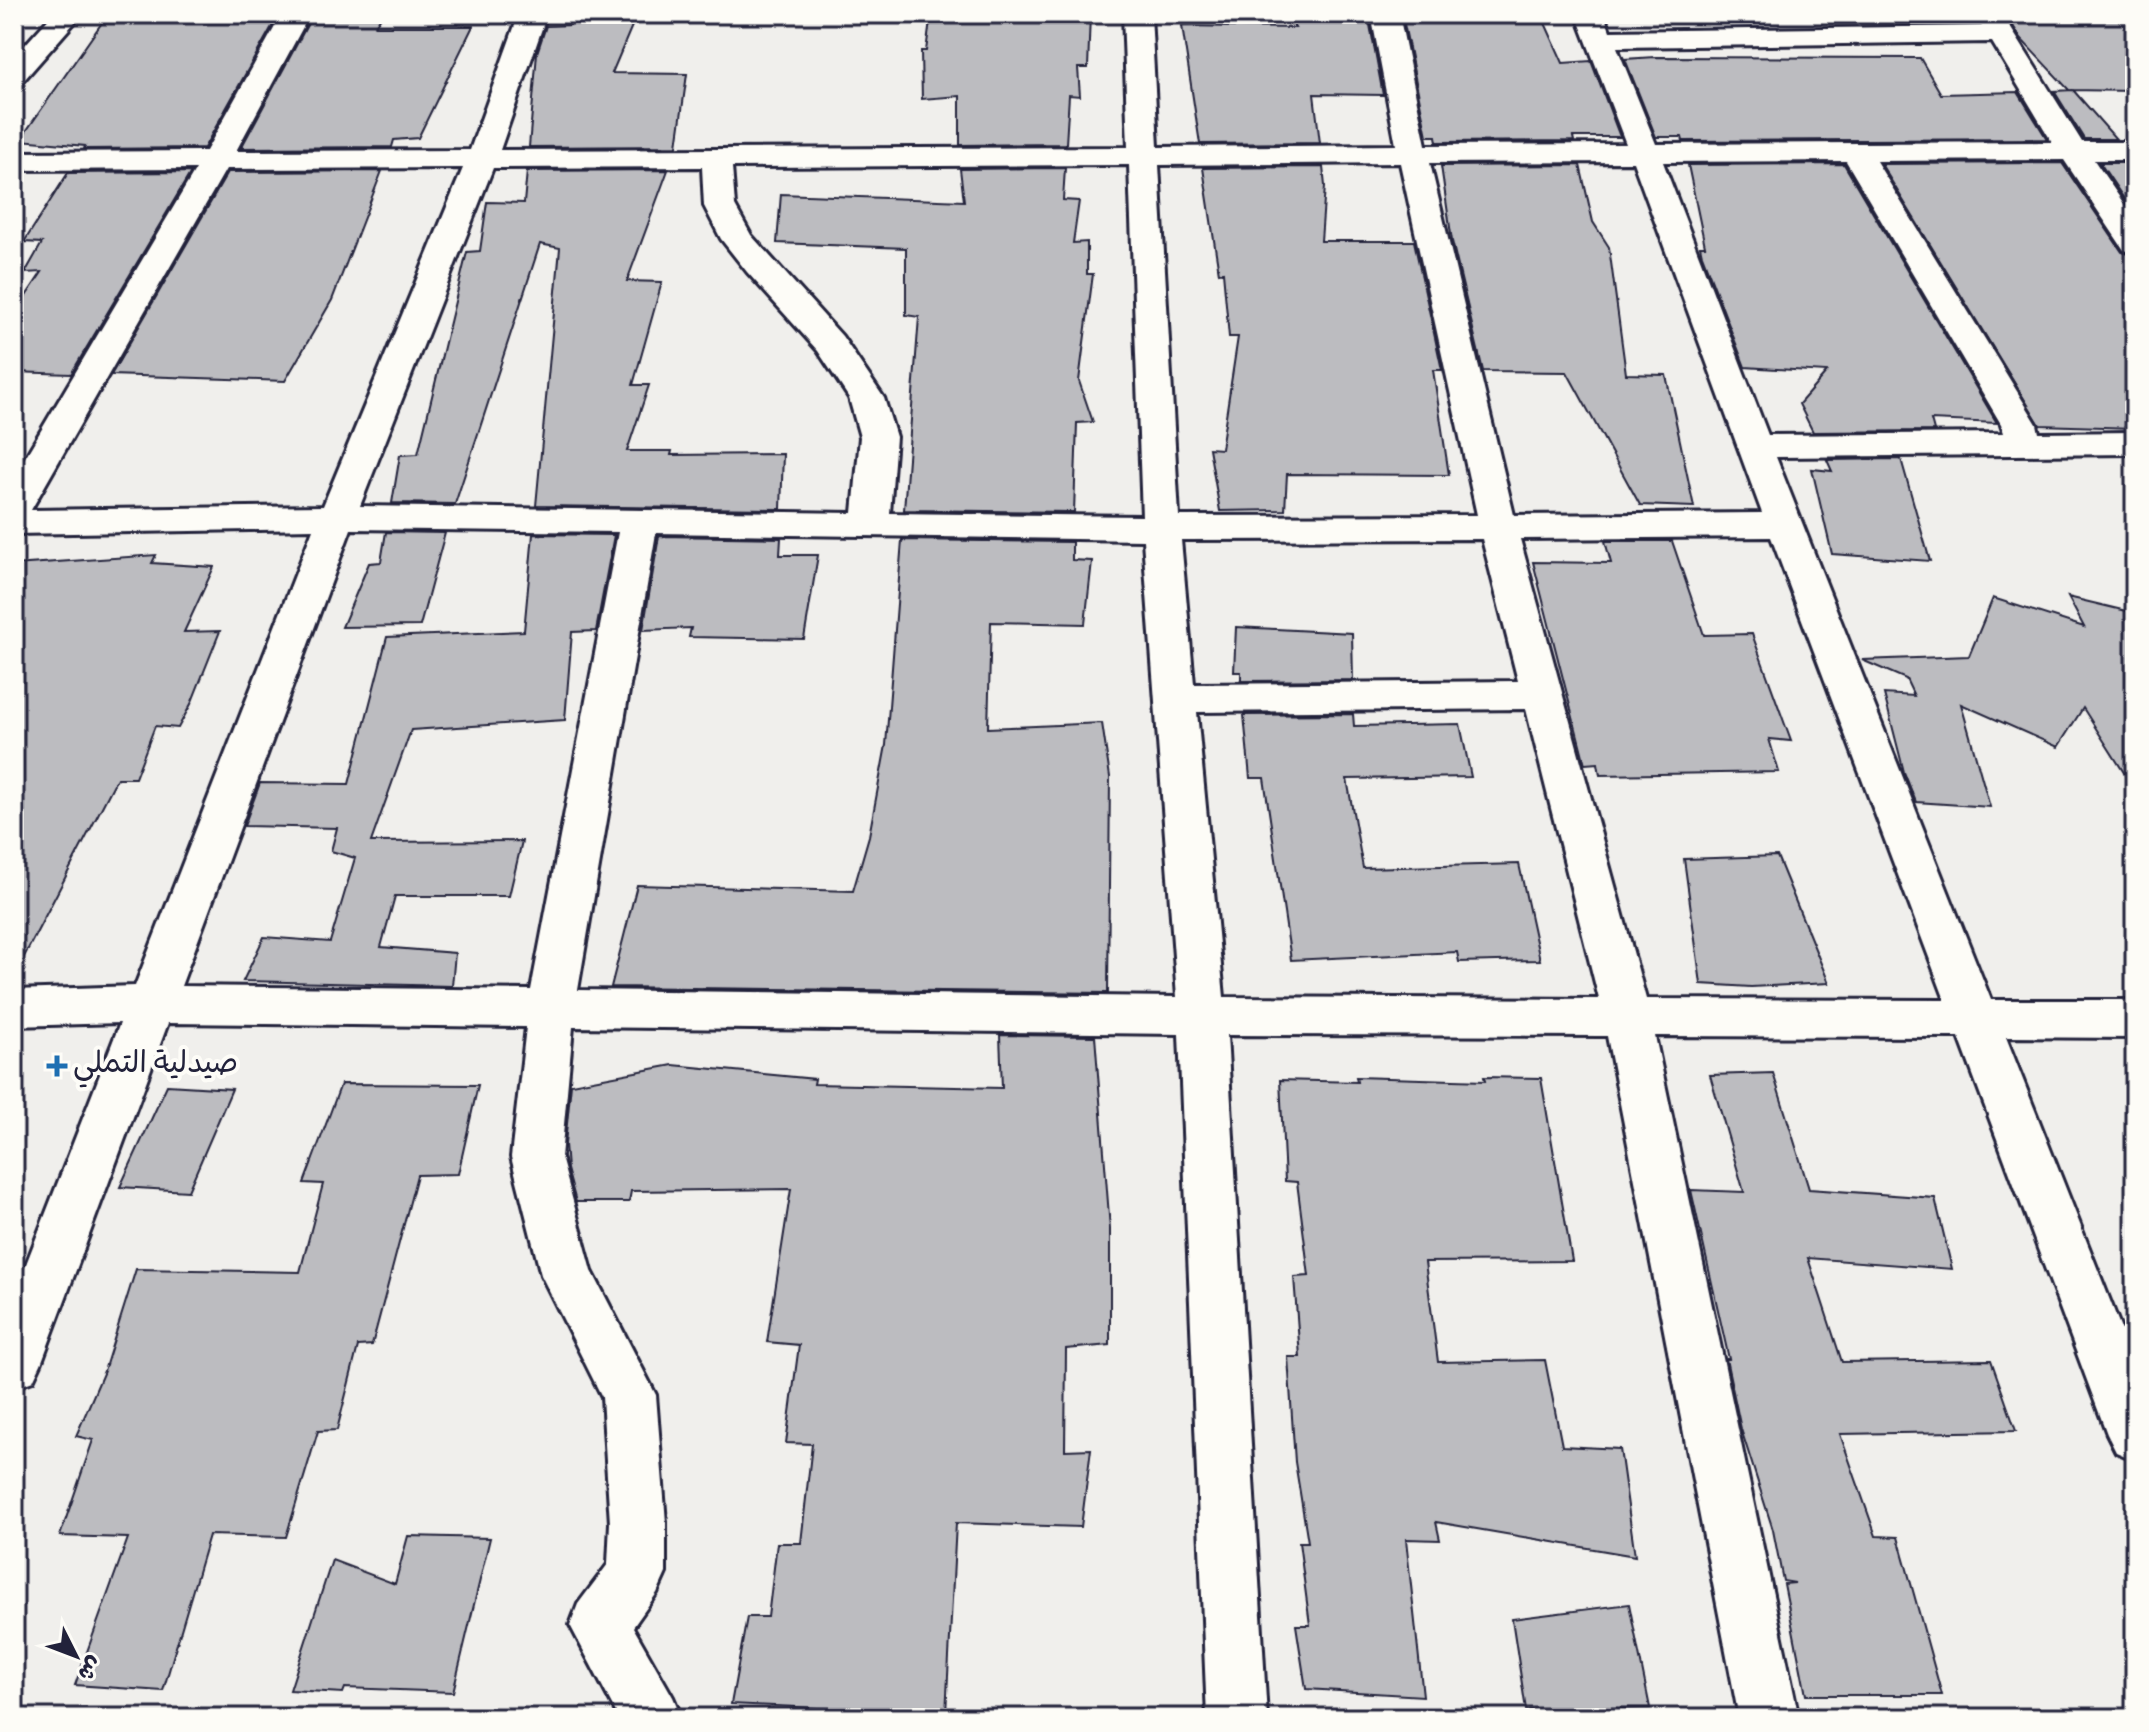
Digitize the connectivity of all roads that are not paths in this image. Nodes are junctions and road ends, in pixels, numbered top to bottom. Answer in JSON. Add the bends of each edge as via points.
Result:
{"nodes":[{"id":1,"x":68,"y":14,"type":"edge"},
{"id":2,"x":296,"y":14,"type":"edge"},
{"id":3,"x":533,"y":14,"type":"edge"},
{"id":4,"x":1137,"y":14,"type":"edge"},
{"id":5,"x":1385,"y":14,"type":"edge"},
{"id":6,"x":1994,"y":24,"type":"edge"},
{"id":7,"x":1595,"y":27,"type":"edge"},
{"id":8,"x":14,"y":74,"type":"edge"},
{"id":9,"x":2135,"y":151,"type":"edge"},
{"id":10,"x":2073,"y":152,"type":"junction"},
{"id":11,"x":1857,"y":154,"type":"junction"},
{"id":12,"x":1646,"y":155,"type":"junction"},
{"id":13,"x":1413,"y":156,"type":"junction"},
{"id":14,"x":1143,"y":157,"type":"junction"},
{"id":15,"x":482,"y":158,"type":"junction"},
{"id":16,"x":717,"y":158,"type":"junction"},
{"id":17,"x":14,"y":161,"type":"edge"},
{"id":18,"x":216,"y":161,"type":"junction"},
{"id":19,"x":2135,"y":243,"type":"edge"},
{"id":20,"x":2135,"y":443,"type":"edge"},
{"id":21,"x":2024,"y":444,"type":"junction"},
{"id":22,"x":1755,"y":446,"type":"junction"},
{"id":23,"x":14,"y":507,"type":"edge"},
{"id":24,"x":336,"y":519,"type":"junction"},
{"id":25,"x":14,"y":522,"type":"edge"},
{"id":26,"x":639,"y":522,"type":"junction"},
{"id":27,"x":870,"y":525,"type":"junction"},
{"id":28,"x":1784,"y":525,"type":"junction"},
{"id":29,"x":1498,"y":527,"type":"junction"},
{"id":30,"x":1161,"y":529,"type":"junction"},
{"id":31,"x":1542,"y":695,"type":"junction"},
{"id":32,"x":1175,"y":698,"type":"junction"},
{"id":33,"x":150,"y":1004,"type":"junction"},
{"id":34,"x":14,"y":1008,"type":"edge"},
{"id":35,"x":551,"y":1009,"type":"junction"},
{"id":36,"x":1202,"y":1016,"type":"junction"},
{"id":37,"x":1627,"y":1016,"type":"junction"},
{"id":38,"x":1977,"y":1017,"type":"junction"},
{"id":39,"x":2135,"y":1019,"type":"edge"},
{"id":40,"x":14,"y":1364,"type":"edge"},
{"id":41,"x":2135,"y":1434,"type":"edge"},
{"id":42,"x":652,"y":1718,"type":"edge"},
{"id":43,"x":1237,"y":1718,"type":"edge"},
{"id":44,"x":1769,"y":1718,"type":"edge"}],
"edges":[{"from":1,"to":8,"type":"street"},
{"from":2,"to":18,"type":"street"},
{"from":3,"to":15,"type":"street"},
{"from":4,"to":14,"type":"street"},
{"from":5,"to":13,"type":"street"},
{"from":6,"to":7,"type":"street"},
{"from":6,"to":10,"type":"street"},
{"from":7,"to":12,"type":"street"},
{"from":9,"to":10,"type":"street"},
{"from":10,"to":11,"type":"street"},
{"from":10,"to":19,"type":"street"},
{"from":11,"to":12,"type":"street"},
{"from":11,"to":21,"type":"street","via":[[2019,424]]},
{"from":12,"to":13,"type":"street"},
{"from":12,"to":22,"type":"street"},
{"from":13,"to":14,"type":"street"},
{"from":13,"to":29,"type":"street"},
{"from":14,"to":16,"type":"street"},
{"from":14,"to":30,"type":"street"},
{"from":15,"to":16,"type":"street"},
{"from":15,"to":18,"type":"street"},
{"from":15,"to":24,"type":"street"},
{"from":16,"to":27,"type":"street","via":[[720,209],[736,235],[864,391],[877,430]]},
{"from":17,"to":18,"type":"street"},
{"from":18,"to":23,"type":"street"},
{"from":20,"to":21,"type":"street"},
{"from":21,"to":22,"type":"street"},
{"from":22,"to":28,"type":"street"},
{"from":24,"to":25,"type":"street"},
{"from":24,"to":26,"type":"street"},
{"from":24,"to":33,"type":"street"},
{"from":26,"to":27,"type":"street"},
{"from":26,"to":35,"type":"street"},
{"from":27,"to":30,"type":"street"},
{"from":28,"to":29,"type":"street"},
{"from":28,"to":38,"type":"street"},
{"from":29,"to":30,"type":"street"},
{"from":29,"to":31,"type":"street"},
{"from":30,"to":32,"type":"street"},
{"from":31,"to":32,"type":"street"},
{"from":31,"to":37,"type":"street"},
{"from":32,"to":36,"type":"street"},
{"from":33,"to":34,"type":"street"},
{"from":33,"to":35,"type":"street"},
{"from":33,"to":40,"type":"street"},
{"from":35,"to":36,"type":"street"},
{"from":35,"to":42,"type":"street","via":[[536,1157],[567,1275],[629,1395],[637,1573],[599,1625]]},
{"from":36,"to":37,"type":"street"},
{"from":36,"to":43,"type":"street"},
{"from":37,"to":38,"type":"street"},
{"from":37,"to":44,"type":"street"},
{"from":38,"to":39,"type":"street"},
{"from":38,"to":41,"type":"street"}]}
